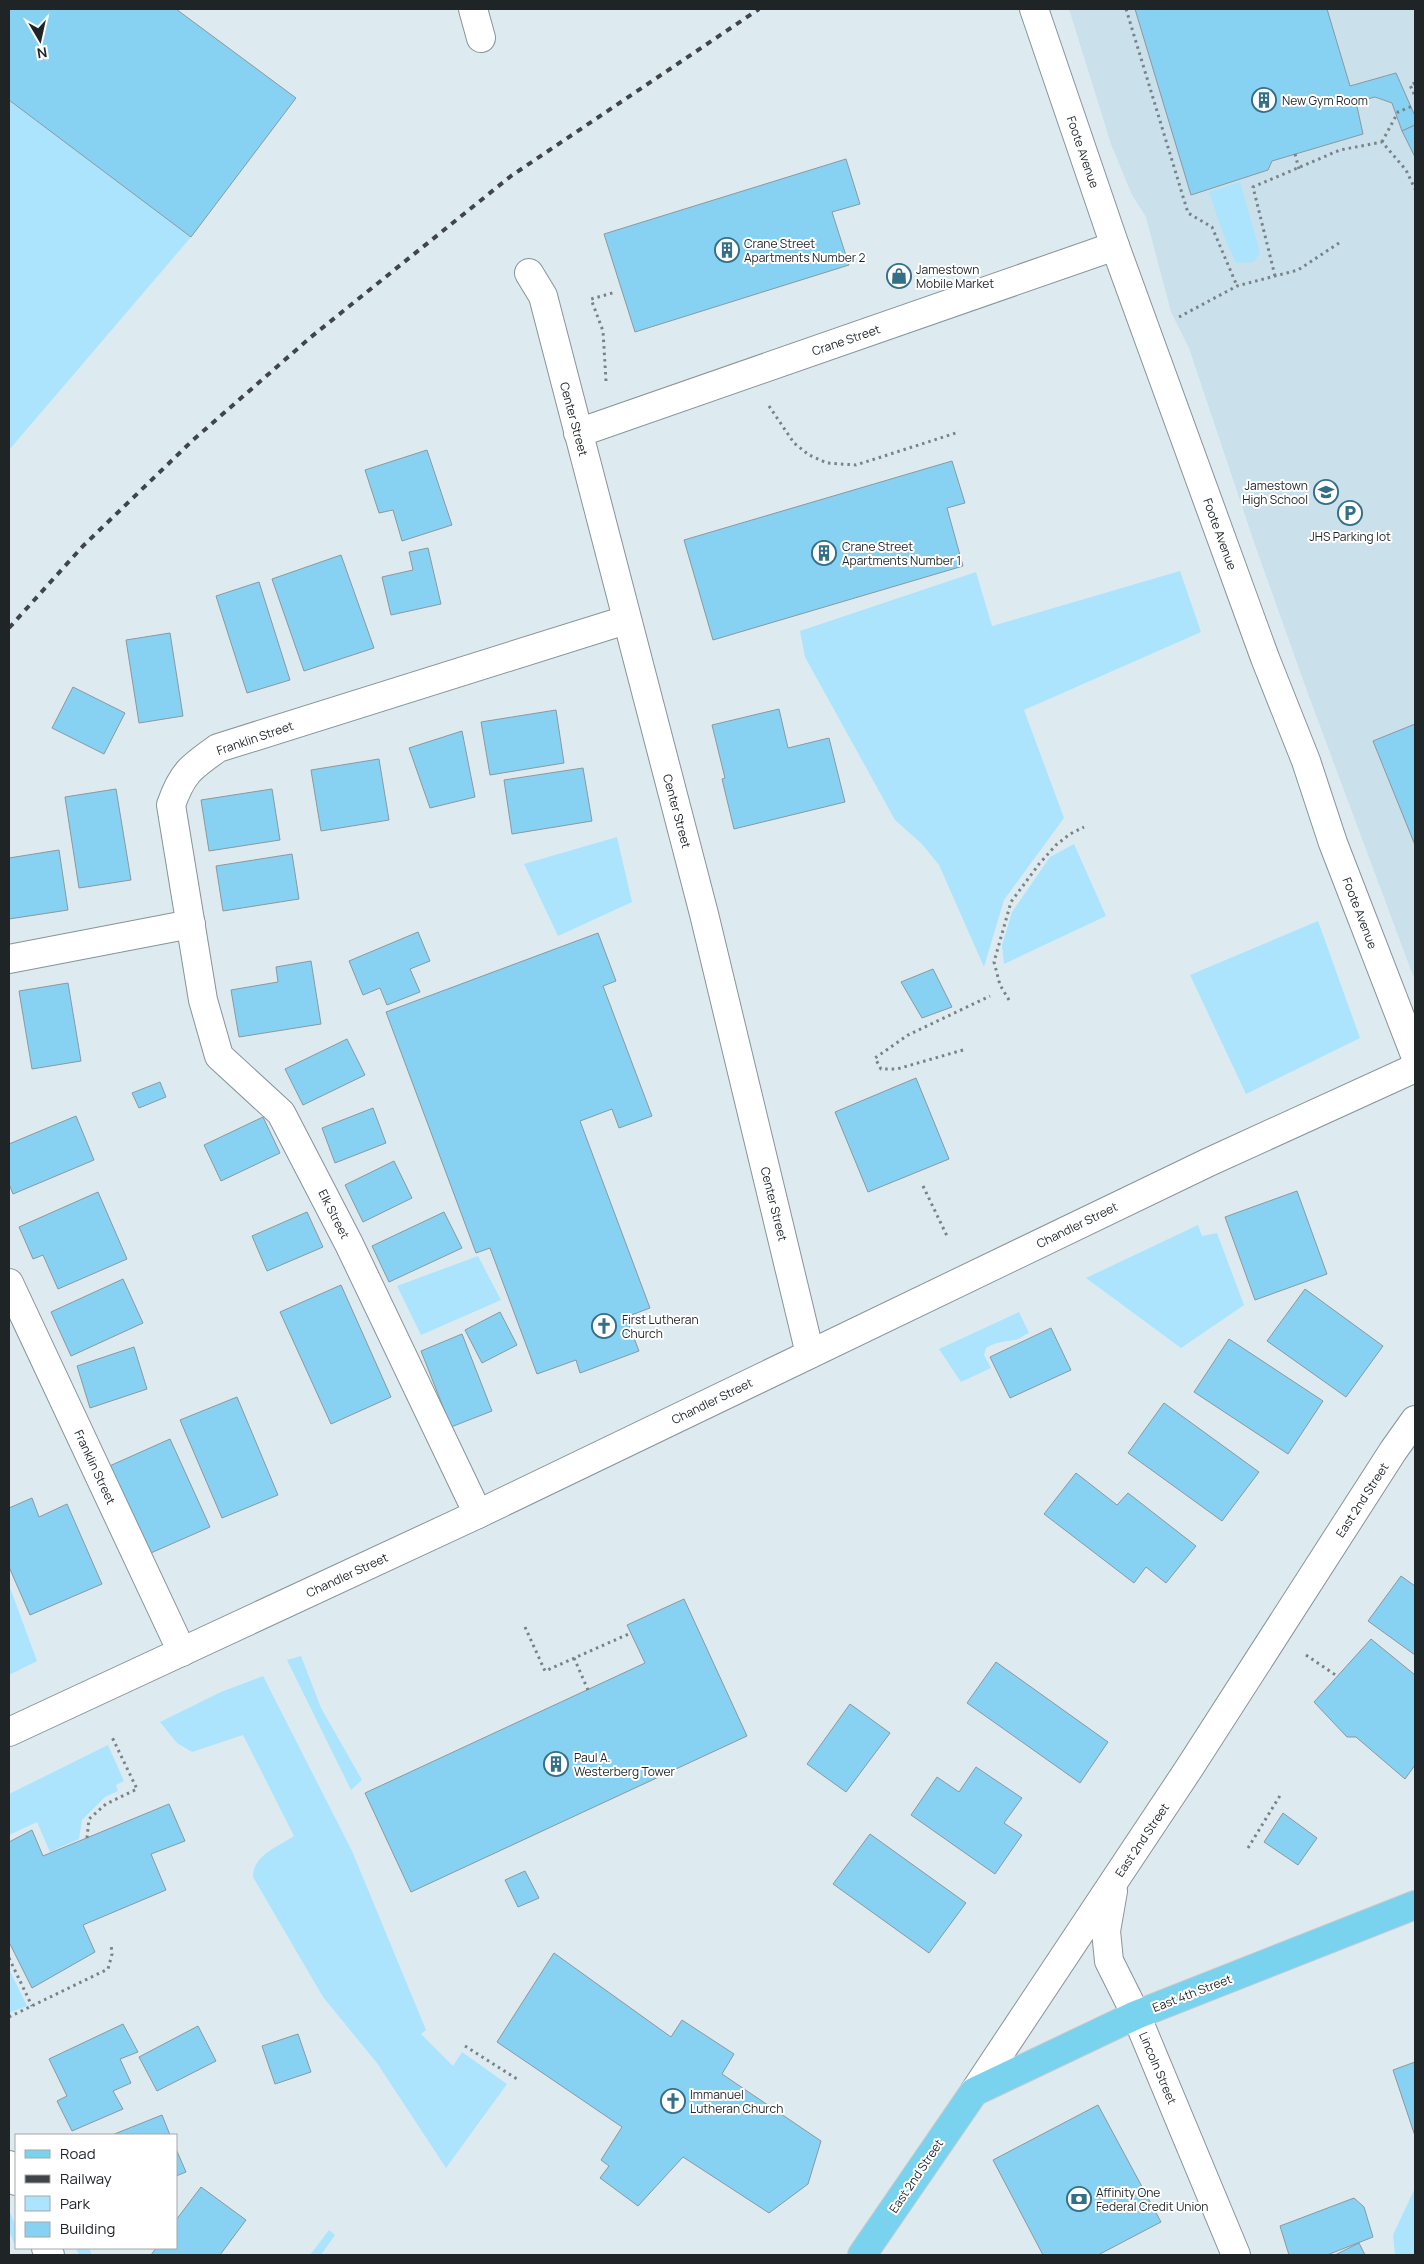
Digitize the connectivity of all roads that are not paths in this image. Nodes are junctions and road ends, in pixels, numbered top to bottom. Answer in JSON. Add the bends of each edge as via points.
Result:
{"nodes":[{"id":1,"x":473,"y":9,"type":"edge"},
{"id":2,"x":1034,"y":9,"type":"edge"},
{"id":3,"x":481,"y":38,"type":"dead end"},
{"id":4,"x":1115,"y":246,"type":"junction"},
{"id":5,"x":529,"y":273,"type":"dead end"},
{"id":6,"x":578,"y":433,"type":"junction"},
{"id":7,"x":626,"y":620,"type":"junction"},
{"id":8,"x":191,"y":924,"type":"junction"},
{"id":9,"x":9,"y":959,"type":"edge"},
{"id":10,"x":1415,"y":1055,"type":"edge"},
{"id":11,"x":1415,"y":1068,"type":"edge"},
{"id":12,"x":9,"y":1283,"type":"edge"},
{"id":13,"x":810,"y":1354,"type":"junction"},
{"id":14,"x":1415,"y":1420,"type":"edge"},
{"id":15,"x":478,"y":1514,"type":"junction"},
{"id":16,"x":182,"y":1652,"type":"junction"},
{"id":17,"x":9,"y":1732,"type":"edge"},
{"id":18,"x":1116,"y":1878,"type":"junction"},
{"id":19,"x":1415,"y":1905,"type":"edge"},
{"id":20,"x":1136,"y":2015,"type":"junction"},
{"id":21,"x":974,"y":2092,"type":"junction"},
{"id":22,"x":9,"y":2165,"type":"edge"},
{"id":23,"x":15,"y":2179,"type":"edge"},
{"id":24,"x":862,"y":2255,"type":"edge"},
{"id":25,"x":1236,"y":2255,"type":"edge"}],
"edges":[{"from":1,"to":3,"type":"street"},
{"from":2,"to":4,"type":"street","name":"Foote Avenue"},
{"from":4,"to":6,"type":"street","name":"Crane Street"},
{"from":4,"to":10,"type":"street","name":"Foote Avenue","via":[[1265,658],[1306,761],[1333,843]]},
{"from":5,"to":6,"type":"street","name":"Center Street","via":[[543,296]]},
{"from":6,"to":7,"type":"street","name":"Center Street"},
{"from":7,"to":8,"type":"street","name":"Franklin Street","via":[[218,748],[196,764],[179,783],[171,805]]},
{"from":7,"to":13,"type":"street","name":"Center Street","via":[[704,914]]},
{"from":8,"to":9,"type":"street"},
{"from":8,"to":15,"type":"street","name":"Elk Street","via":[[203,1000],[219,1056],[282,1113],[349,1244]]},
{"from":11,"to":13,"type":"street","name":"Chandler Street","via":[[1209,1162]]},
{"from":12,"to":16,"type":"street","name":"Franklin Street"},
{"from":13,"to":15,"type":"street","name":"Chandler Street"},
{"from":14,"to":18,"type":"street","name":"East 2nd Street"},
{"from":15,"to":16,"type":"street","name":"Chandler Street"},
{"from":16,"to":17,"type":"street","name":"Chandler Street"},
{"from":18,"to":20,"type":"street","name":"Lincoln Street","via":[[1106,1931],[1109,1961]]},
{"from":18,"to":21,"type":"street","name":"East 2nd Street"},
{"from":19,"to":20,"type":"main road","name":"East 4th Street"},
{"from":20,"to":21,"type":"main road","name":"East 4th Street"},
{"from":20,"to":25,"type":"street","name":"Lincoln Street"},
{"from":21,"to":24,"type":"main road","name":"East 2nd Street"},
{"from":22,"to":23,"type":"street"}]}
